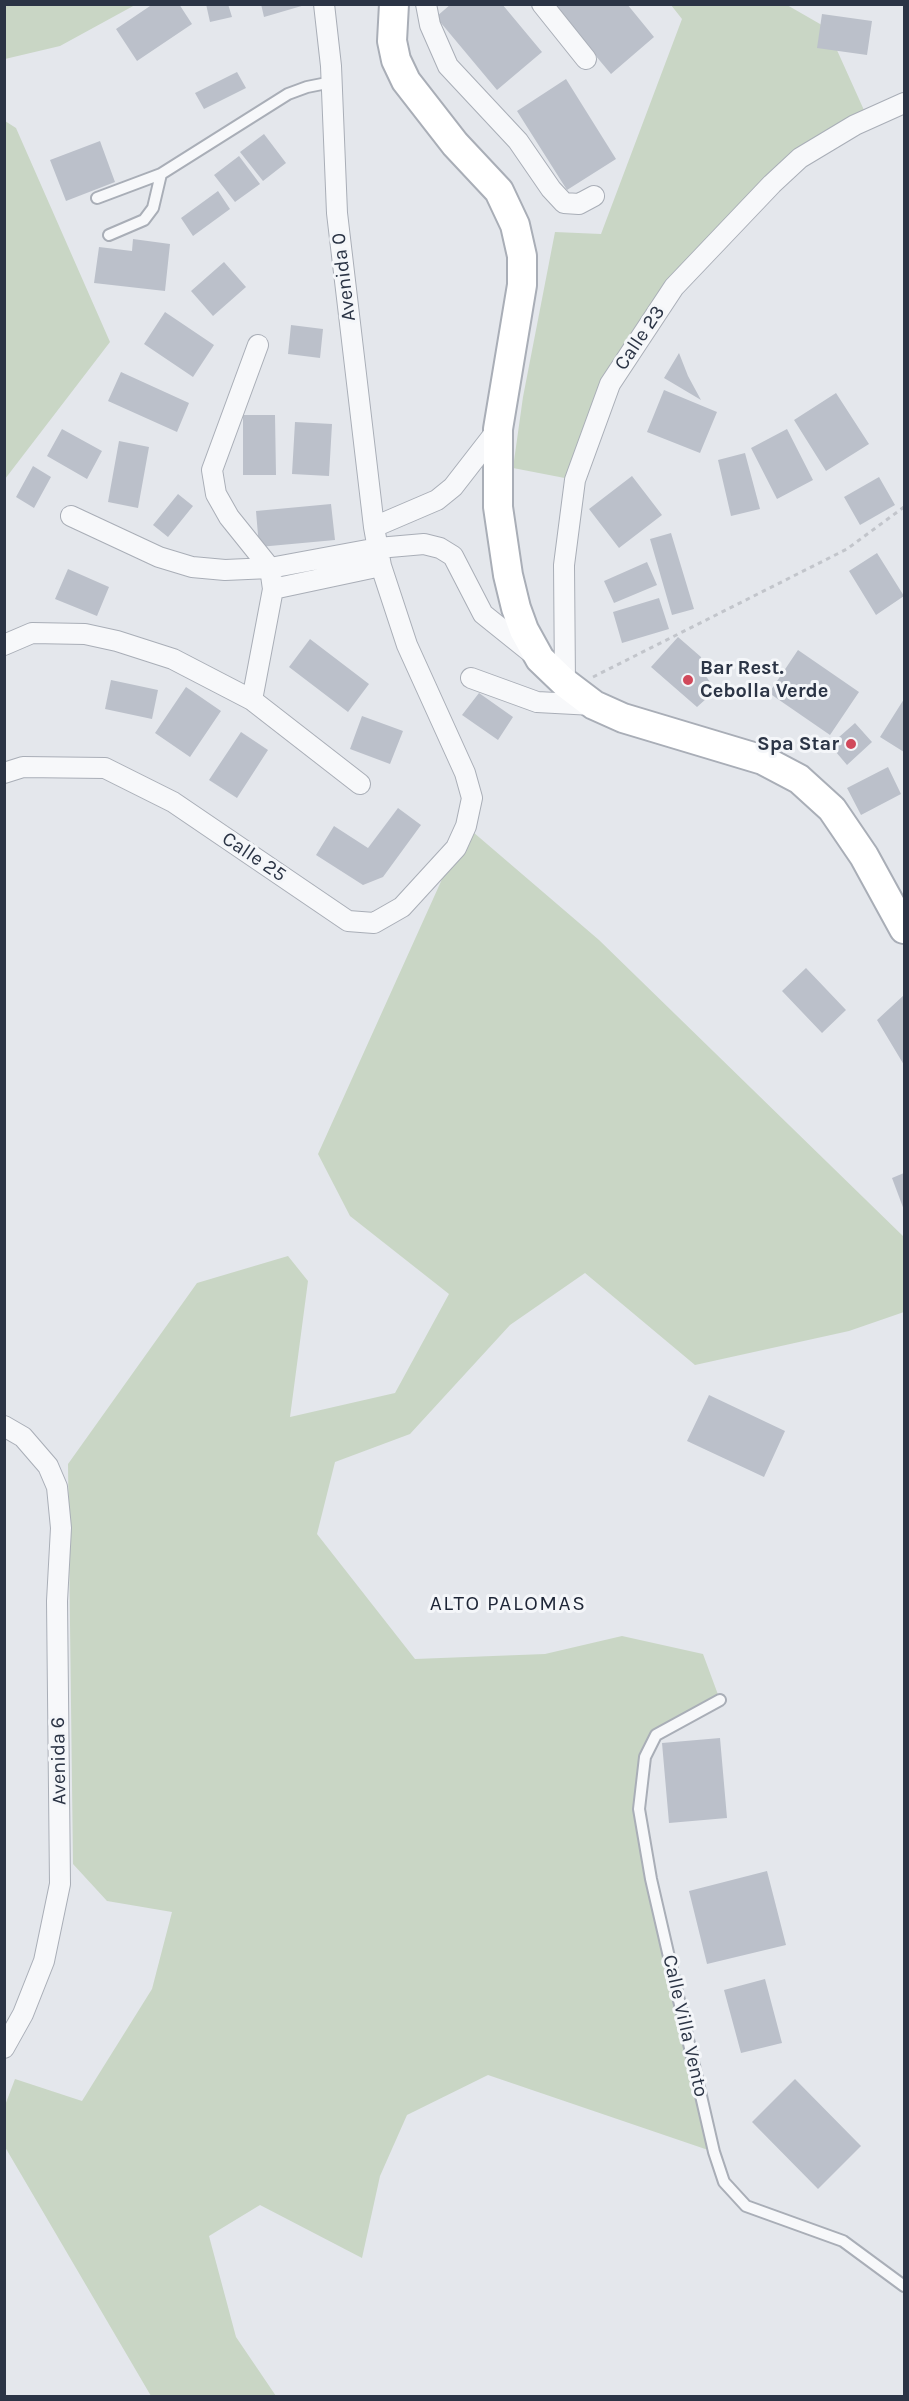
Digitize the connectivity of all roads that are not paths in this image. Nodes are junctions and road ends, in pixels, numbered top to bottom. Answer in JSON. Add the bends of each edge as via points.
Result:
{"nodes":[{"id":1,"x":324,"y":4,"type":"edge"},
{"id":2,"x":394,"y":4,"type":"edge"},
{"id":3,"x":426,"y":4,"type":"edge"},
{"id":4,"x":542,"y":4,"type":"edge"},
{"id":5,"x":586,"y":59,"type":"dead end"},
{"id":6,"x":332,"y":82,"type":"junction"},
{"id":7,"x":904,"y":103,"type":"edge"},
{"id":8,"x":161,"y":174,"type":"junction"},
{"id":9,"x":594,"y":196,"type":"dead end"},
{"id":10,"x":97,"y":198,"type":"dead end"},
{"id":11,"x":109,"y":235,"type":"dead end"},
{"id":12,"x":258,"y":345,"type":"dead end"},
{"id":13,"x":498,"y":429,"type":"junction"},
{"id":14,"x":71,"y":516,"type":"dead end"},
{"id":15,"x":374,"y":527,"type":"junction"},
{"id":16,"x":379,"y":557,"type":"junction"},
{"id":17,"x":270,"y":568,"type":"junction"},
{"id":18,"x":273,"y":589,"type":"junction"},
{"id":19,"x":4,"y":645,"type":"edge"},
{"id":20,"x":540,"y":659,"type":"junction"},
{"id":21,"x":471,"y":678,"type":"dead end"},
{"id":22,"x":568,"y":686,"type":"junction"},
{"id":23,"x":252,"y":700,"type":"junction"},
{"id":24,"x":594,"y":705,"type":"junction"},
{"id":25,"x":4,"y":773,"type":"edge"},
{"id":26,"x":360,"y":784,"type":"dead end"},
{"id":27,"x":466,"y":826,"type":"joint"},
{"id":28,"x":904,"y":928,"type":"edge"},
{"id":29,"x":4,"y":1426,"type":"edge"},
{"id":30,"x":720,"y":1700,"type":"dead end"},
{"id":31,"x":4,"y":2048,"type":"edge"},
{"id":32,"x":904,"y":2286,"type":"edge"}],
"edges":[{"from":1,"to":6,"type":"street","name":"Avenida 0"},
{"from":2,"to":13,"type":"main road","via":[[392,41],[406,81],[455,144],[499,191],[515,225],[522,256],[522,285]]},
{"from":3,"to":9,"type":"street","via":[[430,25],[448,66],[518,141],[551,189],[564,203],[579,204]]},
{"from":4,"to":5,"type":"street"},
{"from":6,"to":8,"type":"lane","via":[[288,94]]},
{"from":6,"to":15,"type":"street","name":"Avenida 0","via":[[337,213]]},
{"from":7,"to":22,"type":"street","name":"Calle 23","via":[[800,158],[772,184],[674,287],[610,384],[575,480],[564,565]]},
{"from":8,"to":10,"type":"lane"},
{"from":8,"to":11,"type":"lane","via":[[153,208],[144,220]]},
{"from":12,"to":17,"type":"street","via":[[212,470],[216,494],[229,517]]},
{"from":13,"to":15,"type":"street","via":[[453,488],[437,500]]},
{"from":13,"to":20,"type":"main road","via":[[498,507],[508,575],[524,630]]},
{"from":14,"to":17,"type":"street","via":[[159,557],[192,567]]},
{"from":15,"to":16,"type":"street","name":"Avenida 0"},
{"from":16,"to":17,"type":"street"},
{"from":16,"to":18,"type":"street"},
{"from":16,"to":20,"type":"street","via":[[424,544],[453,556],[483,614]]},
{"from":16,"to":27,"type":"street","name":"Avenida 0","via":[[407,645],[465,773],[472,798]]},
{"from":17,"to":18,"type":"street"},
{"from":18,"to":23,"type":"street"},
{"from":19,"to":23,"type":"street","via":[[32,633],[85,634],[117,640],[173,659]]},
{"from":20,"to":22,"type":"main road"},
{"from":21,"to":24,"type":"street","via":[[537,702]]},
{"from":22,"to":24,"type":"main road"},
{"from":23,"to":26,"type":"street"},
{"from":24,"to":28,"type":"main road","via":[[640,726],[763,760],[799,779],[832,809],[864,856]]},
{"from":25,"to":27,"type":"street","name":"Calle 25","via":[[23,767],[105,768],[173,802],[348,921],[374,923],[402,907],[456,848]]},
{"from":29,"to":31,"type":"street","name":"Avenida 6","via":[[23,1437],[48,1466],[57,1487],[62,1528],[57,1601],[60,1884],[44,1961]]},
{"from":30,"to":32,"type":"lane","name":"Calle Villa Vento","via":[[656,1735],[645,1757],[639,1809],[651,1879],[714,2152],[724,2182],[746,2206],[843,2241]]}]}
